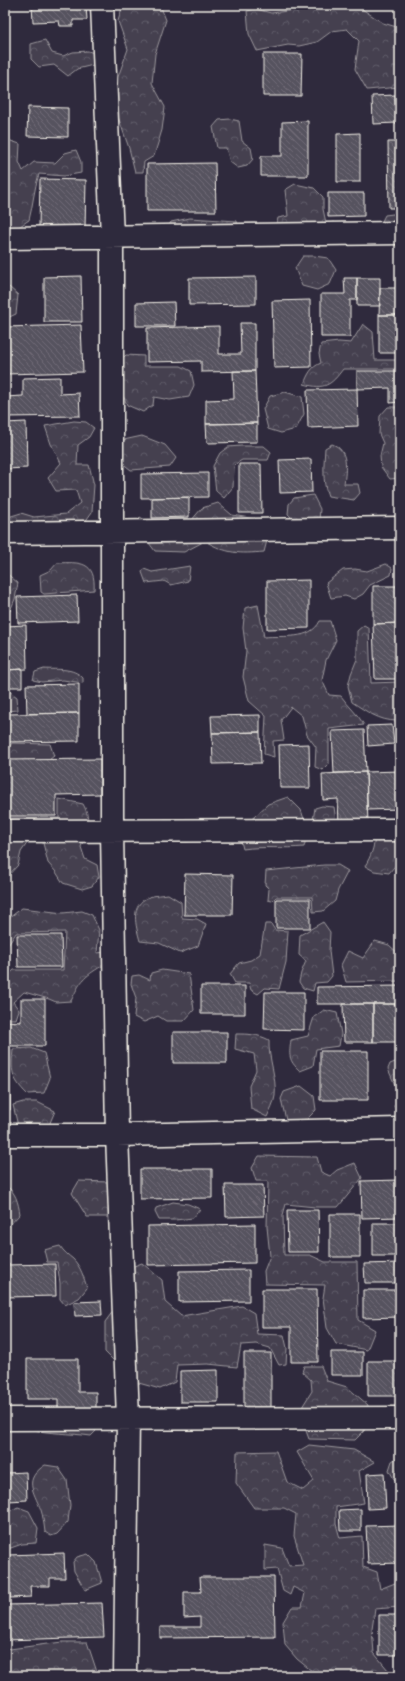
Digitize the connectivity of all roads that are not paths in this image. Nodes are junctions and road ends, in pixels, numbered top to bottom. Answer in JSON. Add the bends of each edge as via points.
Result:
{"nodes":[{"id":1,"x":102,"y":5,"type":"edge"},
{"id":2,"x":400,"y":233,"type":"edge"},
{"id":3,"x":112,"y":237,"type":"junction"},
{"id":4,"x":5,"y":238,"type":"edge"},
{"id":5,"x":400,"y":528,"type":"edge"},
{"id":6,"x":113,"y":531,"type":"junction"},
{"id":7,"x":5,"y":533,"type":"edge"},
{"id":8,"x":5,"y":830,"type":"edge"},
{"id":9,"x":400,"y":830,"type":"edge"},
{"id":10,"x":112,"y":831,"type":"junction"},
{"id":11,"x":400,"y":1129,"type":"edge"},
{"id":12,"x":5,"y":1135,"type":"edge"},
{"id":13,"x":117,"y":1135,"type":"junction"},
{"id":14,"x":128,"y":1418,"type":"junction"},
{"id":15,"x":400,"y":1418,"type":"edge"},
{"id":16,"x":5,"y":1419,"type":"edge"},
{"id":17,"x":125,"y":1676,"type":"edge"}],
"edges":[{"from":1,"to":3,"type":"street"},
{"from":2,"to":3,"type":"street"},
{"from":3,"to":4,"type":"street"},
{"from":3,"to":6,"type":"street"},
{"from":5,"to":6,"type":"street"},
{"from":6,"to":7,"type":"street"},
{"from":6,"to":10,"type":"street"},
{"from":8,"to":10,"type":"street"},
{"from":9,"to":10,"type":"street"},
{"from":10,"to":13,"type":"street"},
{"from":11,"to":13,"type":"street"},
{"from":12,"to":13,"type":"street"},
{"from":13,"to":14,"type":"street"},
{"from":14,"to":15,"type":"street"},
{"from":14,"to":16,"type":"street"},
{"from":14,"to":17,"type":"street"}]}
